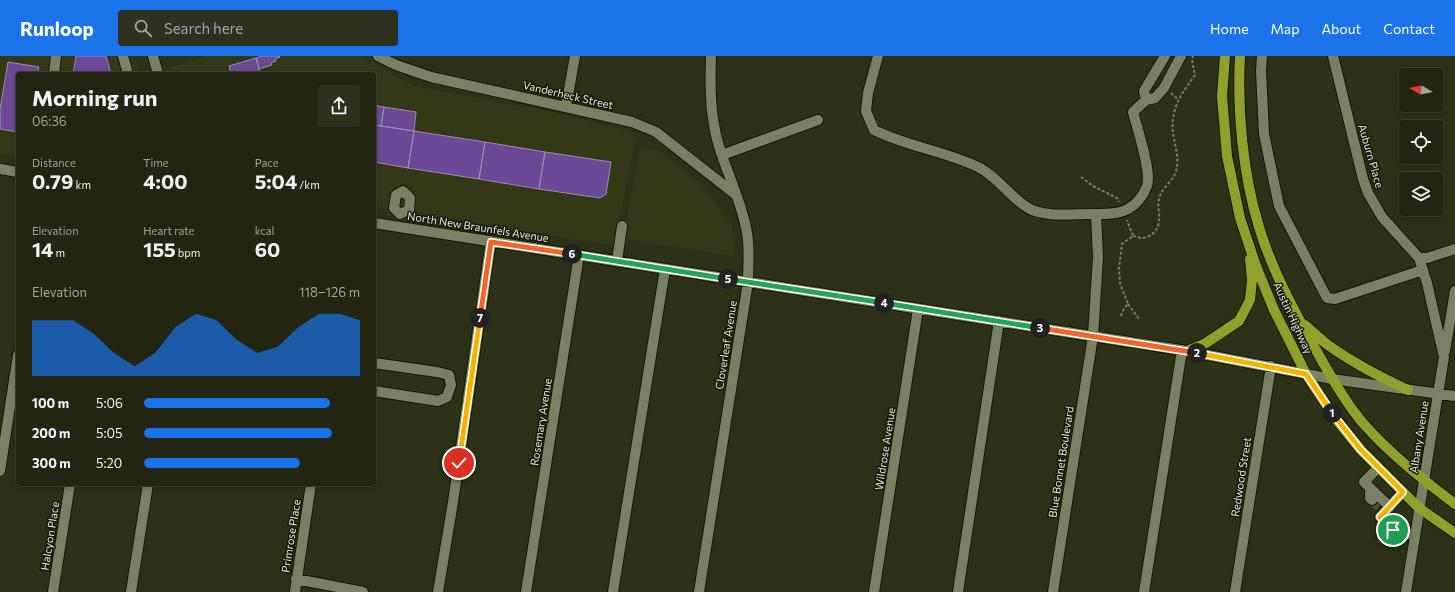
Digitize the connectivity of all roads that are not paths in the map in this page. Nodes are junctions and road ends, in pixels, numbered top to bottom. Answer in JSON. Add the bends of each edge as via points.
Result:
{"nodes":[{"id":1,"x":56,"y":56,"type":"edge"},
{"id":2,"x":123,"y":56,"type":"edge"},
{"id":3,"x":153,"y":56,"type":"edge"},
{"id":4,"x":378,"y":56,"type":"edge"},
{"id":5,"x":575,"y":56,"type":"edge"},
{"id":6,"x":711,"y":56,"type":"edge"},
{"id":7,"x":878,"y":56,"type":"edge"},
{"id":8,"x":1164,"y":56,"type":"edge"},
{"id":9,"x":1181,"y":56,"type":"edge"},
{"id":10,"x":1225,"y":56,"type":"edge"},
{"id":11,"x":1240,"y":56,"type":"edge"},
{"id":12,"x":1262,"y":56,"type":"edge"},
{"id":13,"x":1333,"y":56,"type":"edge"},
{"id":14,"x":54,"y":72,"type":"edge"},
{"id":15,"x":127,"y":72,"type":"edge"},
{"id":16,"x":157,"y":72,"type":"edge"},
{"id":17,"x":1146,"y":100,"type":"junction"},
{"id":18,"x":566,"y":106,"type":"junction"},
{"id":19,"x":818,"y":120,"type":"dead end"},
{"id":20,"x":722,"y":156,"type":"junction"},
{"id":21,"x":0,"y":169,"type":"edge"},
{"id":22,"x":16,"y":172,"type":"edge"},
{"id":23,"x":735,"y":194,"type":"junction"},
{"id":24,"x":400,"y":214,"type":"dead end"},
{"id":25,"x":1096,"y":214,"type":"junction"},
{"id":26,"x":376,"y":223,"type":"edge"},
{"id":27,"x":622,"y":226,"type":"dead end"},
{"id":28,"x":398,"y":227,"type":"junction"},
{"id":29,"x":491,"y":242,"type":"junction"},
{"id":30,"x":1249,"y":246,"type":"junction"},
{"id":31,"x":1455,"y":249,"type":"edge"},
{"id":32,"x":579,"y":255,"type":"junction"},
{"id":33,"x":617,"y":261,"type":"junction"},
{"id":34,"x":1421,"y":265,"type":"junction"},
{"id":35,"x":665,"y":269,"type":"junction"},
{"id":36,"x":748,"y":282,"type":"junction"},
{"id":37,"x":1455,"y":291,"type":"edge"},
{"id":38,"x":918,"y":309,"type":"junction"},
{"id":39,"x":1298,"y":320,"type":"junction"},
{"id":40,"x":999,"y":322,"type":"junction"},
{"id":41,"x":1093,"y":336,"type":"junction"},
{"id":42,"x":1184,"y":351,"type":"junction"},
{"id":43,"x":1444,"y":357,"type":"junction"},
{"id":44,"x":376,"y":363,"type":"edge"},
{"id":45,"x":1271,"y":366,"type":"junction"},
{"id":46,"x":16,"y":369,"type":"edge"},
{"id":47,"x":1306,"y":374,"type":"junction"},
{"id":48,"x":1332,"y":380,"type":"junction"},
{"id":49,"x":1408,"y":390,"type":"junction"},
{"id":50,"x":376,"y":392,"type":"edge"},
{"id":51,"x":1438,"y":394,"type":"junction"},
{"id":52,"x":1455,"y":396,"type":"edge"},
{"id":53,"x":1378,"y":468,"type":"junction"},
{"id":54,"x":0,"y":471,"type":"edge"},
{"id":55,"x":1424,"y":480,"type":"junction"},
{"id":56,"x":70,"y":486,"type":"edge"},
{"id":57,"x":148,"y":486,"type":"edge"},
{"id":58,"x":311,"y":486,"type":"edge"},
{"id":59,"x":1370,"y":488,"type":"junction"},
{"id":60,"x":1403,"y":492,"type":"junction"},
{"id":61,"x":1455,"y":504,"type":"edge"},
{"id":62,"x":1382,"y":507,"type":"junction"},
{"id":63,"x":1419,"y":508,"type":"junction"},
{"id":64,"x":1455,"y":533,"type":"edge"},
{"id":65,"x":1415,"y":535,"type":"junction"},
{"id":66,"x":296,"y":579,"type":"junction"},
{"id":67,"x":53,"y":592,"type":"edge"},
{"id":68,"x":131,"y":592,"type":"edge"},
{"id":69,"x":294,"y":592,"type":"edge"},
{"id":70,"x":363,"y":592,"type":"edge"},
{"id":71,"x":438,"y":592,"type":"edge"},
{"id":72,"x":526,"y":592,"type":"edge"},
{"id":73,"x":613,"y":592,"type":"edge"},
{"id":74,"x":699,"y":592,"type":"edge"},
{"id":75,"x":874,"y":592,"type":"edge"},
{"id":76,"x":958,"y":592,"type":"edge"},
{"id":77,"x":1053,"y":592,"type":"edge"},
{"id":78,"x":1144,"y":592,"type":"edge"},
{"id":79,"x":1235,"y":592,"type":"edge"},
{"id":80,"x":1406,"y":592,"type":"edge"}],
"edges":[{"from":1,"to":14,"type":"street"},
{"from":2,"to":15,"type":"street"},
{"from":3,"to":16,"type":"street"},
{"from":4,"to":18,"type":"street","name":"Vanderheck Street","via":[[431,77]]},
{"from":5,"to":18,"type":"street"},
{"from":6,"to":20,"type":"street","name":"Cloverleaf Avenue","via":[[711,110]]},
{"from":7,"to":25,"type":"street","via":[[866,111],[874,130],[889,138],[941,153],[980,169],[1001,183],[1032,210],[1050,215]]},
{"from":8,"to":17,"type":"street","via":[[1144,91]]},
{"from":9,"to":17,"type":"street","via":[[1164,88],[1155,98]]},
{"from":10,"to":30,"type":"main road","name":"Austin Highway","via":[[1222,96],[1228,156],[1240,218]]},
{"from":11,"to":39,"type":"main road","name":"Austin Highway","via":[[1241,132],[1250,189],[1262,235],[1278,278]]},
{"from":12,"to":34,"type":"street","via":[[1264,134],[1279,206],[1327,298],[1335,299]]},
{"from":13,"to":34,"type":"street","name":"Auburn Place","via":[[1368,192],[1382,217]]},
{"from":17,"to":25,"type":"street","via":[[1133,112],[1148,170],[1148,185],[1140,199],[1128,210]]},
{"from":18,"to":23,"type":"street","name":"Vanderheck Street","via":[[632,122],[656,132]]},
{"from":19,"to":20,"type":"street"},
{"from":20,"to":23,"type":"street","name":"Cloverleaf Avenue"},
{"from":21,"to":22,"type":"street"},
{"from":23,"to":36,"type":"street","name":"Cloverleaf Avenue","via":[[747,234]]},
{"from":24,"to":28,"type":"street"},
{"from":25,"to":41,"type":"street","name":"Blue Bonnet Boulevard","via":[[1098,257]]},
{"from":26,"to":28,"type":"street","name":"North New Braunfels Avenue"},
{"from":27,"to":33,"type":"street"},
{"from":28,"to":29,"type":"street","name":"North New Braunfels Avenue"},
{"from":29,"to":32,"type":"street","name":"North New Braunfels Avenue"},
{"from":29,"to":71,"type":"street"},
{"from":30,"to":42,"type":"main road","via":[[1252,280],[1250,300],[1239,321],[1206,343]]},
{"from":30,"to":47,"type":"main road","name":"Austin Highway","via":[[1274,310]]},
{"from":31,"to":34,"type":"street","via":[[1427,258]]},
{"from":32,"to":33,"type":"street","name":"North New Braunfels Avenue"},
{"from":32,"to":72,"type":"street","name":"Rosemary Avenue"},
{"from":33,"to":35,"type":"street","name":"North New Braunfels Avenue"},
{"from":34,"to":43,"type":"street","via":[[1428,283]]},
{"from":35,"to":36,"type":"street","name":"North New Braunfels Avenue"},
{"from":35,"to":73,"type":"street"},
{"from":36,"to":38,"type":"street","name":"North New Braunfels Avenue"},
{"from":36,"to":74,"type":"street","name":"Cloverleaf Avenue"},
{"from":37,"to":43,"type":"street","name":"Albany Avenue"},
{"from":38,"to":40,"type":"street","name":"North New Braunfels Avenue"},
{"from":38,"to":75,"type":"street","name":"Wildrose Avenue"},
{"from":39,"to":48,"type":"main road","name":"Austin Highway"},
{"from":39,"to":49,"type":"main road","via":[[1328,345],[1378,376]]},
{"from":40,"to":41,"type":"street","name":"North New Braunfels Avenue"},
{"from":40,"to":76,"type":"street"},
{"from":41,"to":42,"type":"street","name":"North New Braunfels Avenue"},
{"from":41,"to":77,"type":"street","name":"Blue Bonnet Boulevard"},
{"from":42,"to":45,"type":"street","name":"North New Braunfels Avenue"},
{"from":42,"to":78,"type":"street"},
{"from":43,"to":51,"type":"street","name":"Albany Avenue"},
{"from":44,"to":50,"type":"street","via":[[449,375],[451,385],[447,396],[438,401]]},
{"from":45,"to":47,"type":"street","name":"North New Braunfels Avenue"},
{"from":45,"to":79,"type":"street","name":"Redwood Street"},
{"from":46,"to":54,"type":"street"},
{"from":47,"to":48,"type":"street","name":"North New Braunfels Avenue"},
{"from":47,"to":53,"type":"main road","name":"Austin Highway","via":[[1335,418]]},
{"from":48,"to":49,"type":"street","name":"North New Braunfels Avenue"},
{"from":48,"to":55,"type":"main road","name":"Austin Highway","via":[[1362,422]]},
{"from":49,"to":51,"type":"street","name":"North New Braunfels Avenue"},
{"from":51,"to":52,"type":"street","name":"North New Braunfels Avenue"},
{"from":51,"to":55,"type":"street","name":"Albany Avenue"},
{"from":53,"to":59,"type":"street","via":[[1364,482]]},
{"from":53,"to":60,"type":"main road","name":"Austin Highway"},
{"from":55,"to":61,"type":"main road","name":"Austin Highway"},
{"from":55,"to":63,"type":"street","name":"Albany Avenue"},
{"from":56,"to":67,"type":"street","name":"Halcyon Place"},
{"from":57,"to":68,"type":"street"},
{"from":58,"to":66,"type":"street","name":"Primrose Place"},
{"from":59,"to":62,"type":"street"},
{"from":59,"to":62,"type":"street","via":[[1370,498]]},
{"from":60,"to":62,"type":"street"},
{"from":60,"to":63,"type":"main road","name":"Austin Highway"},
{"from":62,"to":65,"type":"street","via":[[1380,517],[1393,530]]},
{"from":63,"to":64,"type":"main road","name":"Austin Highway"},
{"from":63,"to":65,"type":"street","name":"Albany Avenue"},
{"from":65,"to":80,"type":"street","name":"Albany Avenue"},
{"from":66,"to":69,"type":"street","name":"Primrose Place"},
{"from":66,"to":70,"type":"street"}]}
